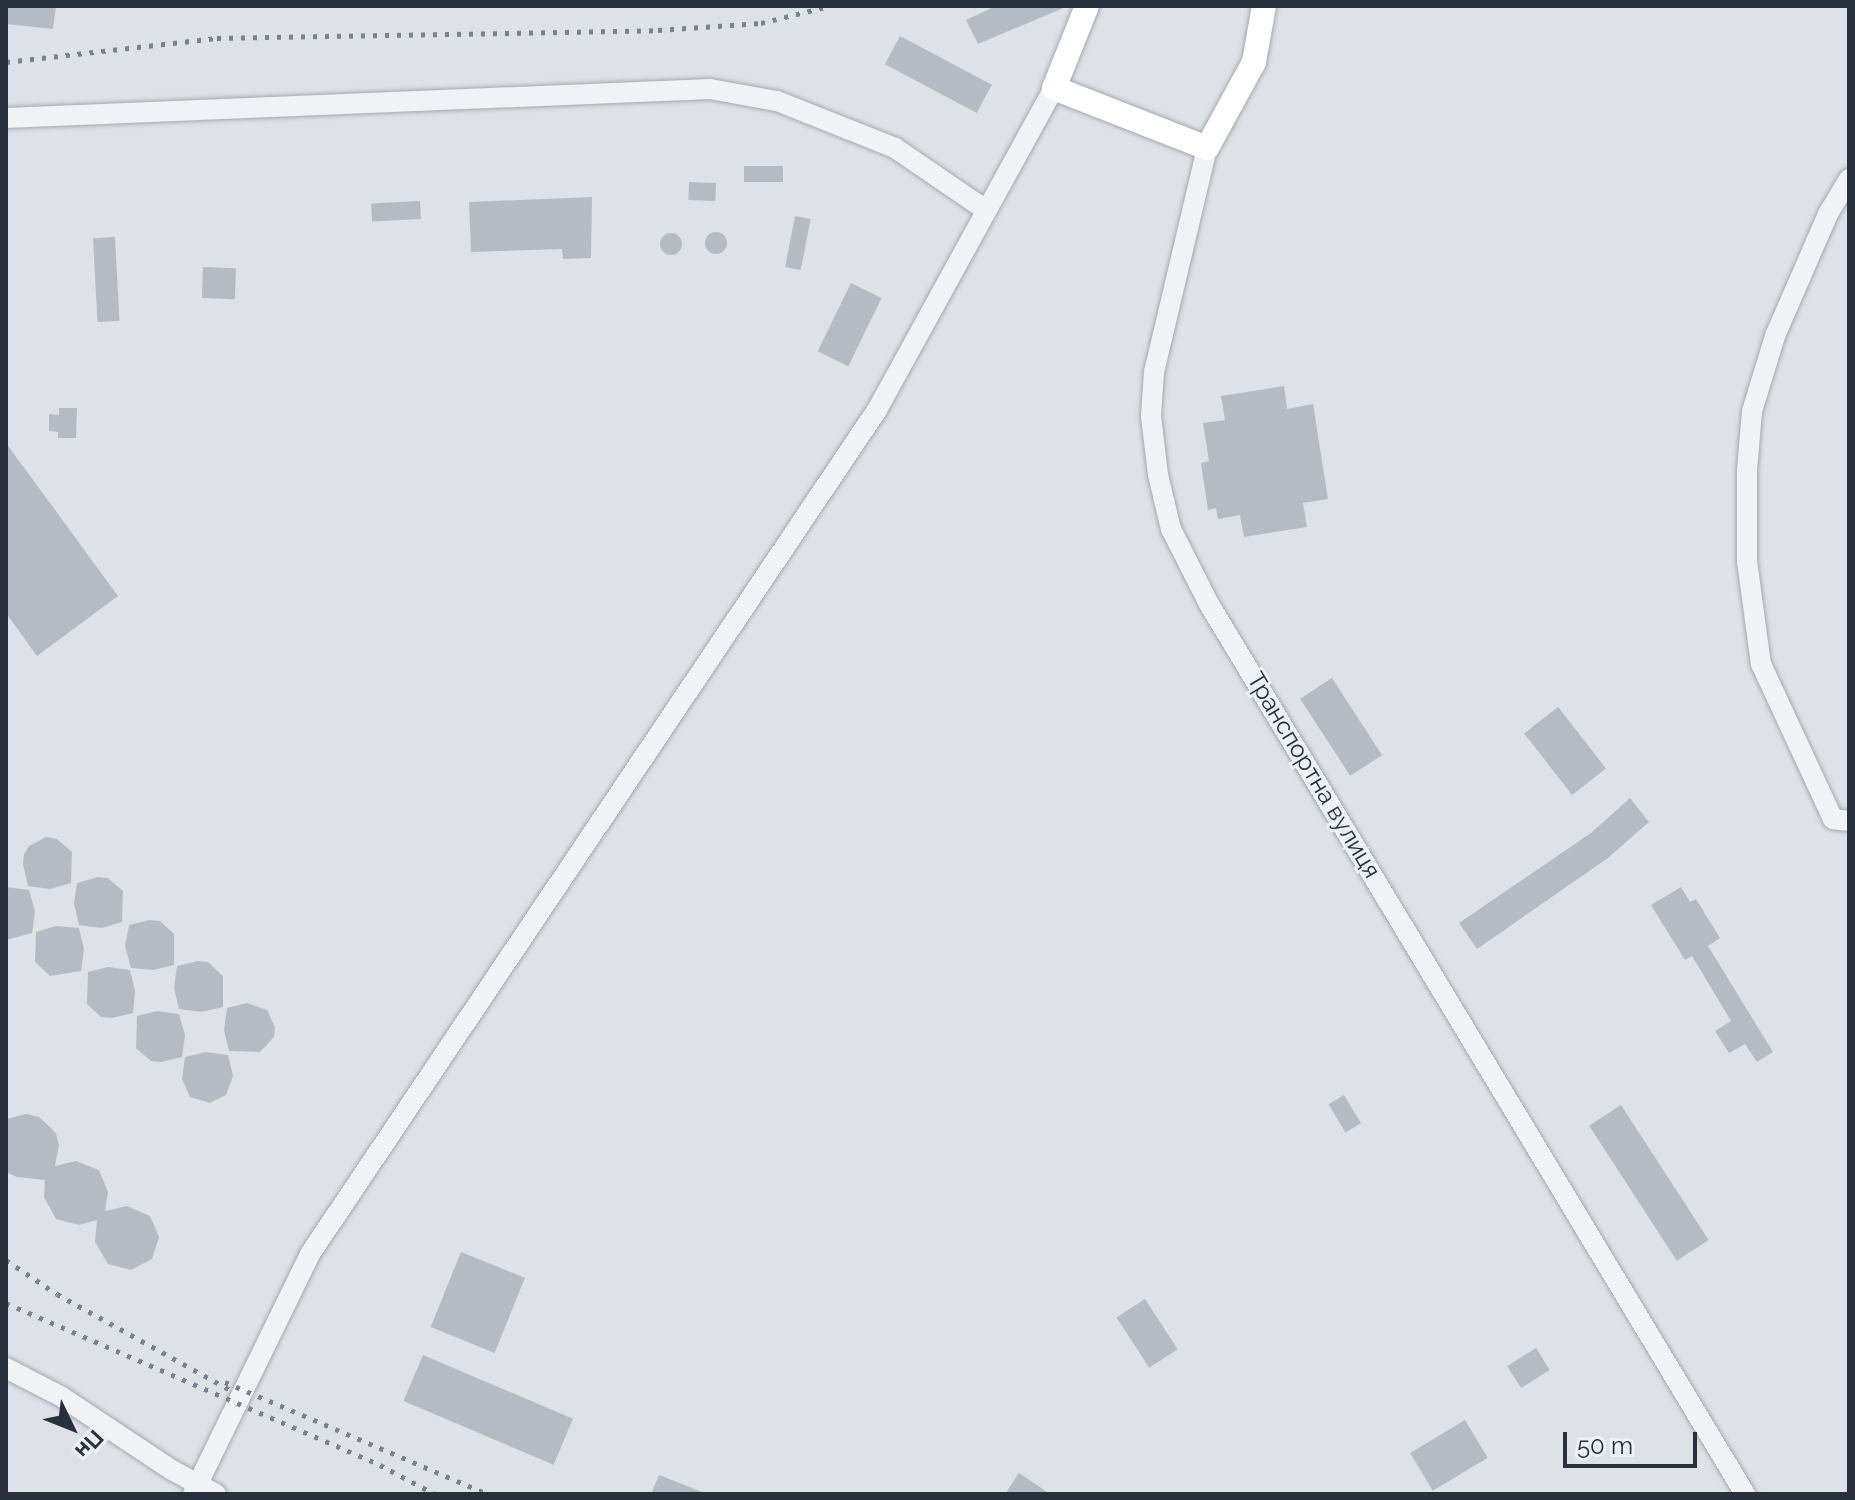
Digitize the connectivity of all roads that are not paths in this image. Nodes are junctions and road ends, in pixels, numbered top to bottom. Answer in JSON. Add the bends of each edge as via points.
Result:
{"nodes":[{"id":1,"x":1087,"y":6,"type":"edge"},
{"id":2,"x":1264,"y":6,"type":"edge"},
{"id":3,"x":1054,"y":88,"type":"junction"},
{"id":4,"x":6,"y":118,"type":"edge"},
{"id":5,"x":1207,"y":148,"type":"junction"},
{"id":6,"x":1849,"y":179,"type":"edge"},
{"id":7,"x":986,"y":210,"type":"junction"},
{"id":8,"x":1849,"y":821,"type":"edge"},
{"id":9,"x":6,"y":1368,"type":"edge"},
{"id":10,"x":202,"y":1491,"type":"edge"},
{"id":11,"x":1745,"y":1494,"type":"edge"}],
"edges":[{"from":1,"to":3,"type":"main road"},
{"from":2,"to":5,"type":"main road","via":[[1254,62]]},
{"from":3,"to":5,"type":"main road"},
{"from":3,"to":7,"type":"street"},
{"from":4,"to":7,"type":"street","via":[[710,89],[777,101],[895,148]]},
{"from":5,"to":11,"type":"street","name":"Транспортна вулиця","via":[[1154,372],[1151,416],[1171,529],[1209,604]]},
{"from":6,"to":8,"type":"street","via":[[1828,214],[1775,336],[1752,411],[1747,561],[1761,664],[1833,819]]},
{"from":7,"to":10,"type":"street","via":[[877,410],[310,1254]]},
{"from":9,"to":10,"type":"street","via":[[62,1397]]}]}
